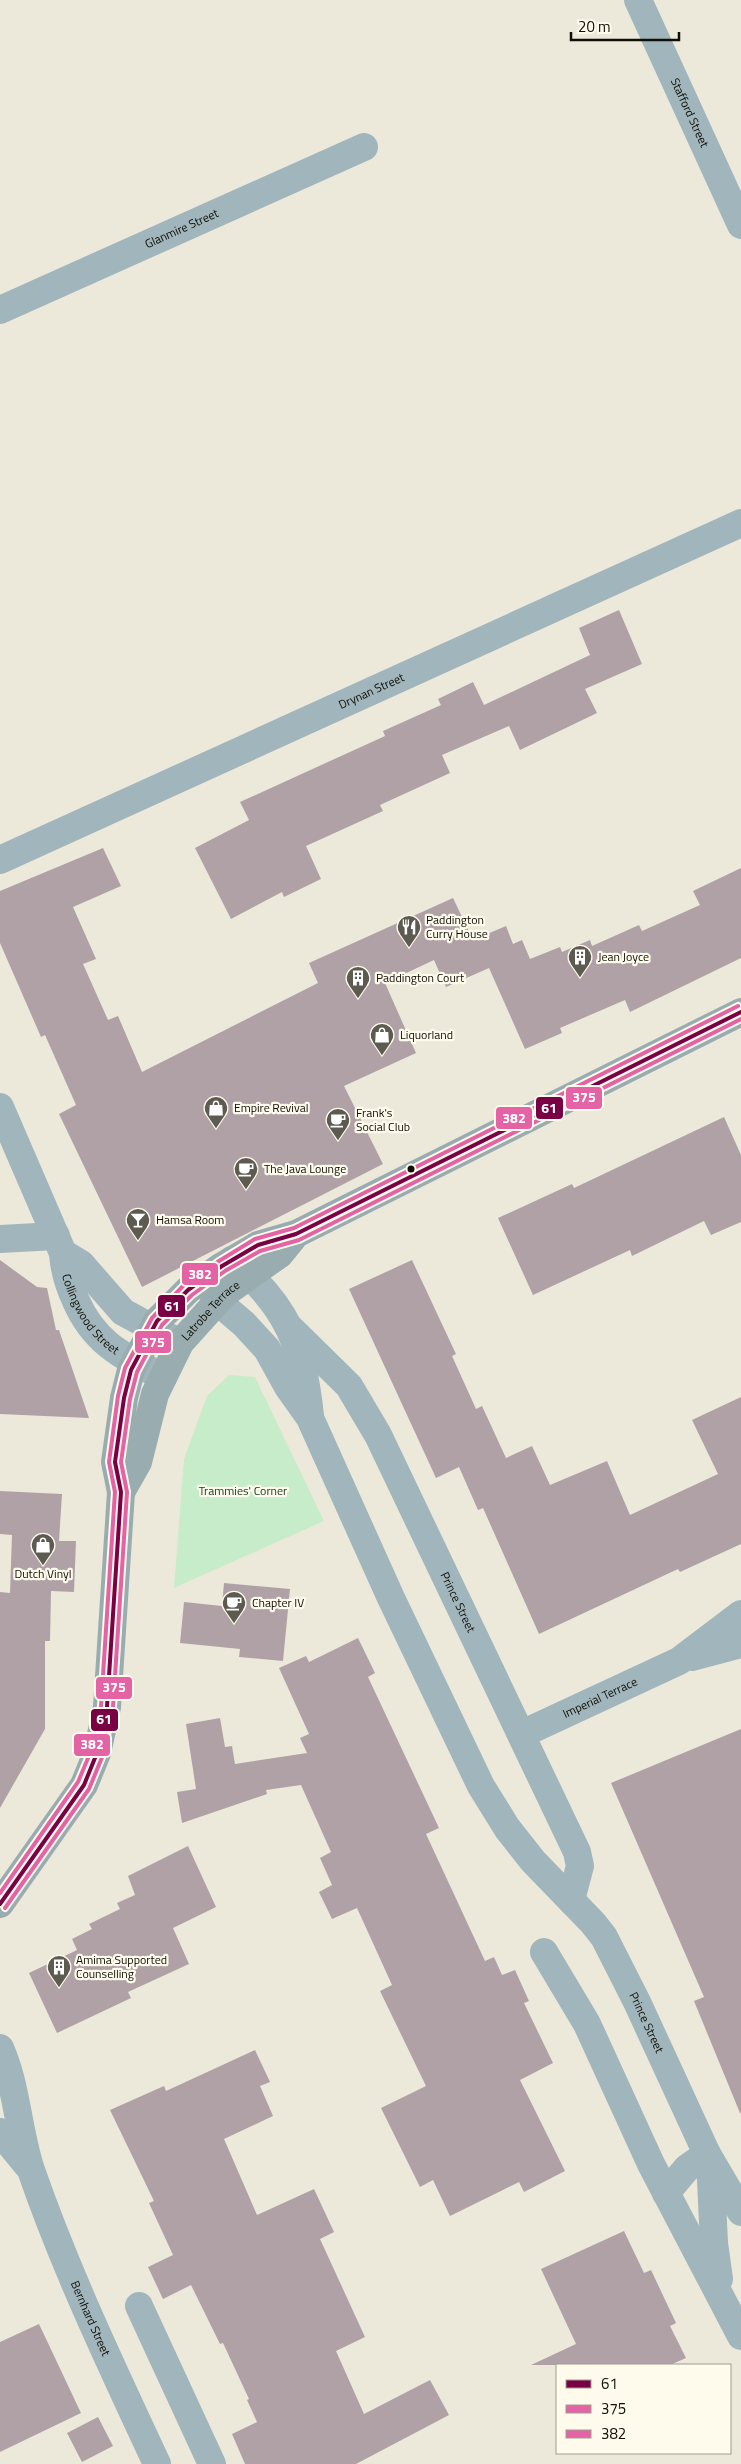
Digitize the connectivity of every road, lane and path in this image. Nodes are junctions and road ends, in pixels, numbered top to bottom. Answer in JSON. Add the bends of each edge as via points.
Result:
{"nodes":[{"id":1,"x":638,"y":0,"type":"edge"},
{"id":2,"x":364,"y":147,"type":"dead end"},
{"id":3,"x":741,"y":226,"type":"edge"},
{"id":4,"x":0,"y":310,"type":"edge"},
{"id":5,"x":741,"y":523,"type":"edge"},
{"id":6,"x":0,"y":860,"type":"edge"},
{"id":7,"x":741,"y":1012,"type":"edge"},
{"id":8,"x":0,"y":1107,"type":"edge"},
{"id":9,"x":0,"y":1240,"type":"edge"},
{"id":10,"x":60,"y":1244,"type":"junction"},
{"id":11,"x":240,"y":1267,"type":"junction"},
{"id":12,"x":210,"y":1290,"type":"junction"},
{"id":13,"x":290,"y":1328,"type":"junction"},
{"id":14,"x":153,"y":1330,"type":"junction"},
{"id":15,"x":180,"y":1343,"type":"junction"},
{"id":16,"x":135,"y":1362,"type":"junction"},
{"id":17,"x":163,"y":1377,"type":"junction"},
{"id":18,"x":310,"y":1418,"type":"junction"},
{"id":19,"x":121,"y":1492,"type":"junction"},
{"id":20,"x":741,"y":1614,"type":"edge"},
{"id":21,"x":741,"y":1644,"type":"edge"},
{"id":22,"x":679,"y":1661,"type":"junction"},
{"id":23,"x":522,"y":1734,"type":"junction"},
{"id":24,"x":571,"y":1900,"type":"junction"},
{"id":25,"x":0,"y":1904,"type":"edge"},
{"id":26,"x":544,"y":1952,"type":"dead end"},
{"id":27,"x":0,"y":2048,"type":"edge"},
{"id":28,"x":0,"y":2132,"type":"edge"},
{"id":29,"x":708,"y":2156,"type":"junction"},
{"id":30,"x":31,"y":2170,"type":"junction"},
{"id":31,"x":666,"y":2192,"type":"junction"},
{"id":32,"x":739,"y":2204,"type":"edge"},
{"id":33,"x":722,"y":2298,"type":"junction"},
{"id":34,"x":139,"y":2306,"type":"dead end"},
{"id":35,"x":741,"y":2336,"type":"edge"},
{"id":36,"x":157,"y":2464,"type":"edge"},
{"id":37,"x":212,"y":2464,"type":"edge"}],
"edges":[{"from":1,"to":3,"type":"street","name":"Stafford Street"},
{"from":2,"to":4,"type":"street","name":"Glanmire Street"},
{"from":5,"to":6,"type":"street","name":"Drynan Street"},
{"from":7,"to":11,"type":"main road","name":"Latrobe Terrace","via":[[296,1234],[280,1254]]},
{"from":8,"to":10,"type":"street","name":"Collingwood Street"},
{"from":9,"to":10,"type":"street"},
{"from":10,"to":14,"type":"street","name":"Collingwood Street","via":[[123,1312]]},
{"from":10,"to":16,"type":"street","name":"Collingwood Street","via":[[64,1274],[89,1326],[101,1341]]},
{"from":11,"to":12,"type":"main road","name":"Latrobe Terrace"},
{"from":11,"to":13,"type":"street","name":"Prince Street","via":[[274,1302]]},
{"from":12,"to":14,"type":"main road","name":"Latrobe Terrace","via":[[178,1299]]},
{"from":12,"to":15,"type":"main road","name":"Latrobe Terrace"},
{"from":12,"to":18,"type":"street","name":"Prince Street","via":[[258,1337]]},
{"from":13,"to":18,"type":"street","name":"Prince Street","via":[[306,1378]]},
{"from":13,"to":23,"type":"street","name":"Prince Street","via":[[344,1379],[365,1410]]},
{"from":14,"to":15,"type":"street","name":"Collingwood Street"},
{"from":14,"to":16,"type":"main road","name":"Latrobe Terrace"},
{"from":15,"to":17,"type":"main road","name":"Latrobe Terrace"},
{"from":16,"to":17,"type":"street","name":"Collingwood Street"},
{"from":16,"to":19,"type":"main road","name":"Latrobe Terrace","via":[[124,1398],[115,1462]]},
{"from":17,"to":19,"type":"main road","name":"Latrobe Terrace","via":[[138,1462]]},
{"from":18,"to":24,"type":"street","name":"Prince Street","via":[[481,1786],[532,1861]]},
{"from":19,"to":25,"type":"main road","name":"Latrobe Terrace","via":[[107,1707],[97,1753],[84,1785]]},
{"from":20,"to":22,"type":"street","name":"Imperial Terrace"},
{"from":21,"to":22,"type":"street","name":"Imperial Terrace"},
{"from":22,"to":23,"type":"street","name":"Imperial Terrace"},
{"from":23,"to":24,"type":"street","name":"Prince Street","via":[[579,1857],[580,1866]]},
{"from":24,"to":29,"type":"street","name":"Prince Street","via":[[600,1931],[614,1955]]},
{"from":26,"to":31,"type":"street","name":"Prince Street","via":[[587,2024]]},
{"from":27,"to":30,"type":"street","name":"Bernhard Street"},
{"from":28,"to":30,"type":"street","name":"Bernhard Street"},
{"from":29,"to":31,"type":"street","via":[[686,2168]]},
{"from":29,"to":32,"type":"street","name":"Prince Street"},
{"from":29,"to":33,"type":"street","name":"Prince Street","via":[[714,2243]]},
{"from":30,"to":36,"type":"street","name":"Bernhard Street","via":[[87,2313]]},
{"from":31,"to":33,"type":"street","name":"Prince Street"},
{"from":33,"to":35,"type":"street","name":"Prince Street"},
{"from":34,"to":37,"type":"street"}]}
